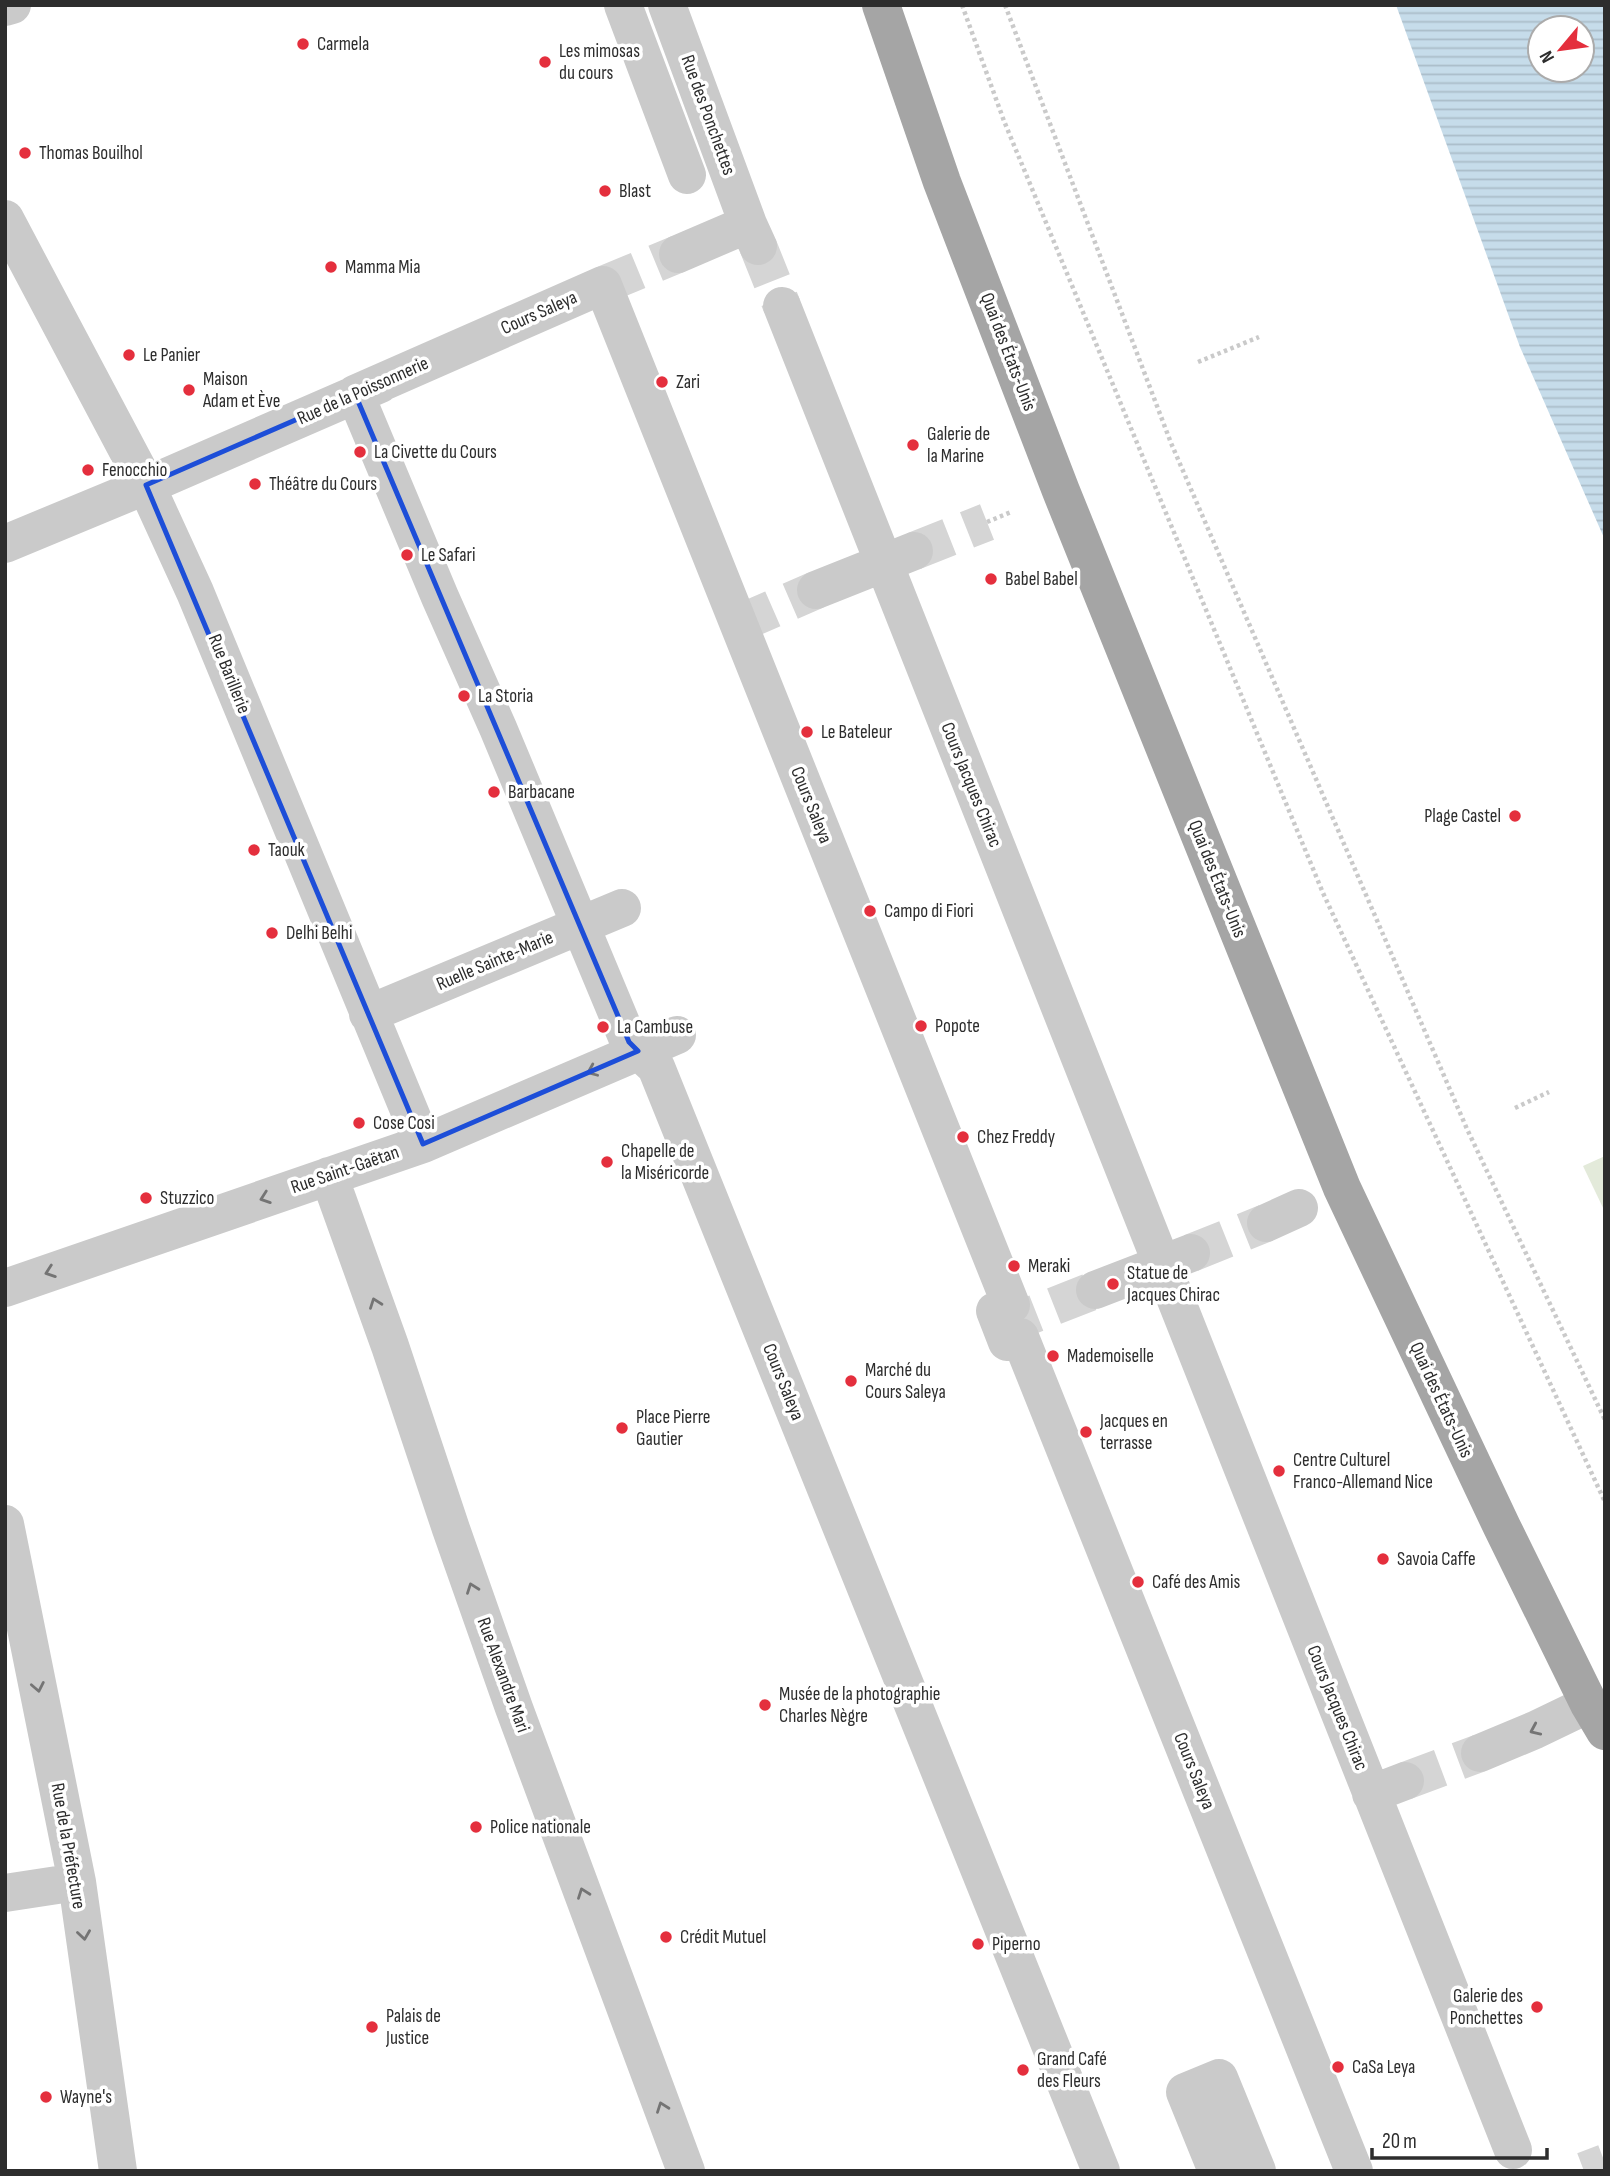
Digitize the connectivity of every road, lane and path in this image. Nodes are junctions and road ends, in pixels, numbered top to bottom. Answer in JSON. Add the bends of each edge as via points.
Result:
{"nodes":[{"id":1,"x":12,"y":5,"type":"edge"},
{"id":2,"x":623,"y":5,"type":"edge"},
{"id":3,"x":667,"y":5,"type":"edge"},
{"id":4,"x":881,"y":5,"type":"edge"},
{"id":5,"x":962,"y":5,"type":"edge"},
{"id":6,"x":1005,"y":5,"type":"edge"},
{"id":7,"x":5,"y":7,"type":"edge"},
{"id":8,"x":687,"y":175,"type":"dead end"},
{"id":9,"x":5,"y":219,"type":"edge"},
{"id":10,"x":678,"y":254,"type":"tunnel mouth"},
{"id":11,"x":603,"y":285,"type":"joint"},
{"id":12,"x":782,"y":306,"type":"tunnel mouth"},
{"id":13,"x":1259,"y":337,"type":"dead end"},
{"id":14,"x":1198,"y":362,"type":"dead end"},
{"id":15,"x":355,"y":394,"type":"junction"},
{"id":16,"x":146,"y":485,"type":"junction"},
{"id":17,"x":1011,"y":512,"type":"dead end"},
{"id":18,"x":987,"y":522,"type":"tunnel mouth"},
{"id":19,"x":5,"y":544,"type":"edge"},
{"id":20,"x":899,"y":558,"type":"junction"},
{"id":21,"x":816,"y":590,"type":"tunnel mouth"},
{"id":22,"x":622,"y":908,"type":"dead end"},
{"id":23,"x":580,"y":925,"type":"junction"},
{"id":24,"x":368,"y":1014,"type":"junction"},
{"id":25,"x":677,"y":1035,"type":"dead end"},
{"id":26,"x":638,"y":1051,"type":"junction"},
{"id":27,"x":1549,"y":1092,"type":"dead end"},
{"id":28,"x":1515,"y":1108,"type":"dead end"},
{"id":29,"x":423,"y":1144,"type":"junction"},
{"id":30,"x":329,"y":1175,"type":"junction"},
{"id":31,"x":1176,"y":1259,"type":"junction"},
{"id":32,"x":5,"y":1288,"type":"edge"},
{"id":33,"x":1095,"y":1290,"type":"tunnel mouth"},
{"id":34,"x":1605,"y":1420,"type":"edge"},
{"id":35,"x":1605,"y":1502,"type":"edge"},
{"id":36,"x":5,"y":1524,"type":"edge"},
{"id":37,"x":17,"y":1642,"type":"edge"},
{"id":38,"x":1597,"y":1718,"type":"edge"},
{"id":39,"x":1480,"y":1753,"type":"tunnel mouth"},
{"id":40,"x":76,"y":1882,"type":"junction"},
{"id":41,"x":5,"y":1893,"type":"edge"},
{"id":42,"x":1205,"y":2095,"type":"dead end"},
{"id":43,"x":1513,"y":2150,"type":"dead end"},
{"id":44,"x":118,"y":2171,"type":"edge"},
{"id":45,"x":686,"y":2171,"type":"edge"},
{"id":46,"x":1101,"y":2171,"type":"edge"},
{"id":47,"x":1217,"y":2171,"type":"edge"},
{"id":48,"x":1237,"y":2171,"type":"edge"},
{"id":49,"x":1257,"y":2171,"type":"edge"},
{"id":50,"x":1354,"y":2171,"type":"edge"}],
"edges":[{"from":1,"to":7,"type":"street"},
{"from":2,"to":8,"type":"street"},
{"from":3,"to":10,"type":"street","name":"Rue des Ponchettes","via":[[753,235]]},
{"from":4,"to":38,"type":"main road","name":"Quai des États-Unis","via":[[942,182],[1061,491],[1328,1154]]},
{"from":5,"to":35,"type":"path","via":[[1004,121],[1323,893]]},
{"from":6,"to":34,"type":"path","via":[[1171,443],[1467,1129]]},
{"from":9,"to":16,"type":"street","name":"Rue Barillerie"},
{"from":11,"to":15,"type":"street","name":"Rue de la Poissonnerie"},
{"from":11,"to":50,"type":"street","name":"Cours Saleya","via":[[1011,1305],[995,1311],[1007,1342],[1020,1337]]},
{"from":12,"to":20,"type":"street","name":"Cours Jacques Chirac"},
{"from":13,"to":14,"type":"path"},
{"from":15,"to":16,"type":"street","name":"Rue de la Poissonnerie"},
{"from":15,"to":23,"type":"street","name":"Cours Saleya"},
{"from":16,"to":19,"type":"street","name":"Rue de la Poissonnerie"},
{"from":16,"to":24,"type":"street","name":"Rue Barillerie","via":[[195,592]]},
{"from":17,"to":18,"type":"path"},
{"from":20,"to":21,"type":"street"},
{"from":20,"to":31,"type":"street","name":"Cours Jacques Chirac"},
{"from":22,"to":23,"type":"street","name":"Ruelle Sainte-Marie"},
{"from":23,"to":24,"type":"street","name":"Ruelle Sainte-Marie"},
{"from":23,"to":26,"type":"street","name":"Cours Saleya","via":[[629,1042]]},
{"from":24,"to":29,"type":"street","name":"Rue Barillerie"},
{"from":25,"to":26,"type":"street","name":"Rue Saint-Gaëtan"},
{"from":26,"to":29,"type":"street","name":"Rue Saint-Gaëtan","one_way":true},
{"from":26,"to":46,"type":"street","name":"Cours Saleya","via":[[656,1067]]},
{"from":27,"to":28,"type":"path"},
{"from":29,"to":30,"type":"street","name":"Rue Saint-Gaëtan"},
{"from":30,"to":32,"type":"street","name":"Rue Saint-Gaëtan","one_way":true},
{"from":45,"to":30,"type":"street","name":"Rue Alexandre Mari","one_way":true,"via":[[400,1342]]},
{"from":31,"to":33,"type":"street"},
{"from":31,"to":43,"type":"street","name":"Cours Jacques Chirac","via":[[1388,1788]]},
{"from":36,"to":37,"type":"street","name":"Rue de la Préfecture"},
{"from":37,"to":40,"type":"street","name":"Rue de la Préfecture","one_way":true},
{"from":38,"to":39,"type":"street","one_way":true,"via":[[1535,1730]]},
{"from":40,"to":41,"type":"street"},
{"from":40,"to":44,"type":"street","name":"Rue de la Préfecture","one_way":true},
{"from":42,"to":48,"type":"street"},
{"from":47,"to":49,"type":"street","via":[[1185,2092],[1219,2078]]}]}
